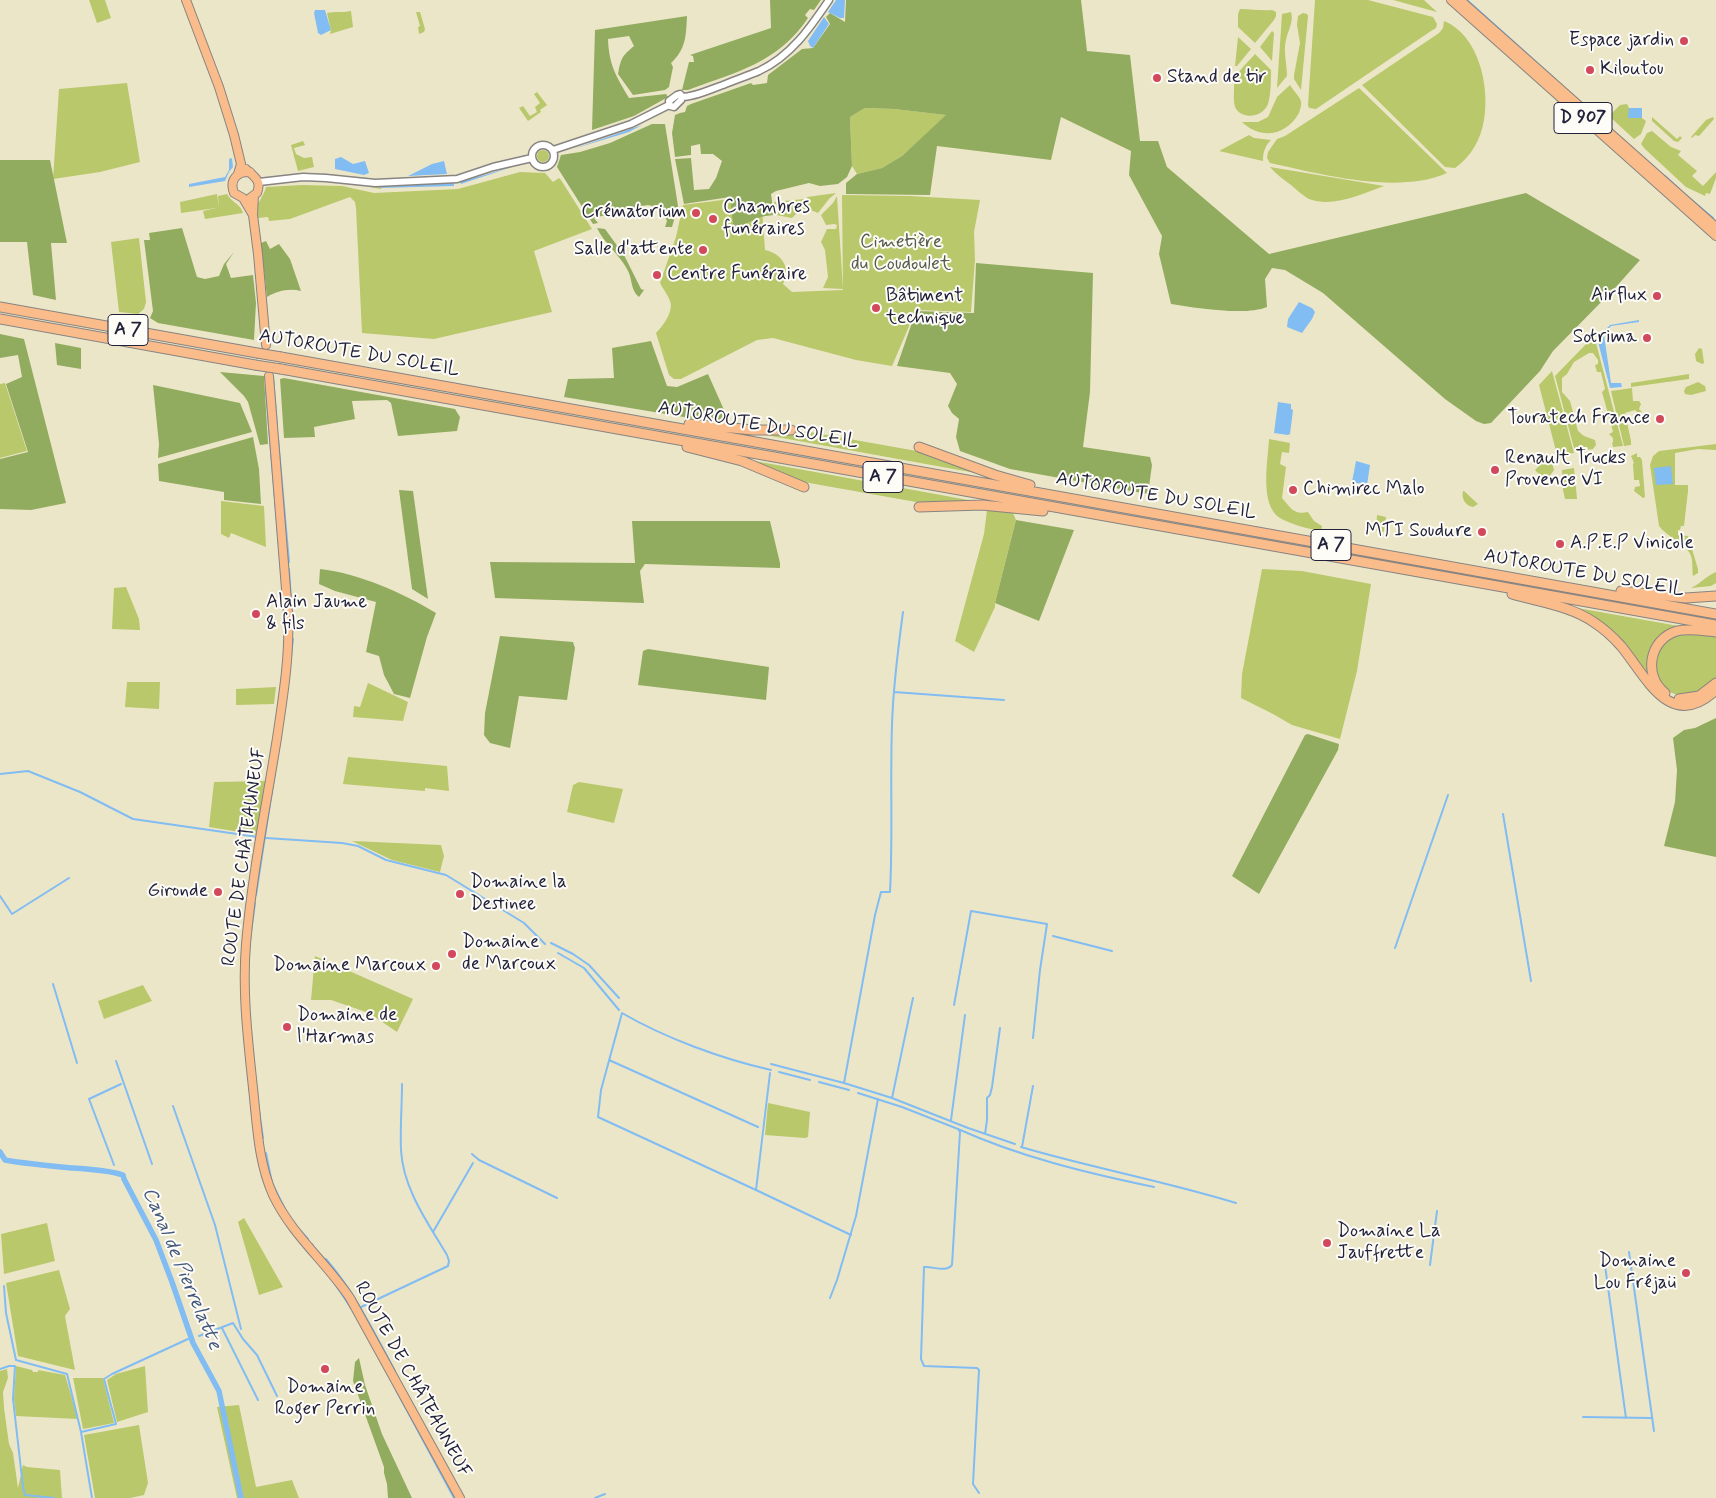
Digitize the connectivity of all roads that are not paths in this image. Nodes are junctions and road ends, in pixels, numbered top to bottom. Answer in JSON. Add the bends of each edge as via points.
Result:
{"nodes":[{"id":1,"x":186,"y":0,"type":"edge"},
{"id":2,"x":829,"y":0,"type":"edge"},
{"id":3,"x":1451,"y":0,"type":"edge"},
{"id":4,"x":1460,"y":0,"type":"edge"},
{"id":5,"x":553,"y":150,"type":"junction"},
{"id":6,"x":532,"y":158,"type":"junction"},
{"id":7,"x":241,"y":164,"type":"junction"},
{"id":8,"x":250,"y":172,"type":"junction"},
{"id":9,"x":238,"y":174,"type":"junction"},
{"id":10,"x":259,"y":182,"type":"junction"},
{"id":11,"x":254,"y":196,"type":"junction"},
{"id":12,"x":243,"y":198,"type":"junction"},
{"id":13,"x":253,"y":215,"type":"junction"},
{"id":14,"x":1716,"y":227,"type":"edge"},
{"id":15,"x":1716,"y":236,"type":"edge"},
{"id":16,"x":0,"y":307,"type":"edge"},
{"id":17,"x":0,"y":319,"type":"edge"},
{"id":18,"x":266,"y":345,"type":"dead end"},
{"id":19,"x":269,"y":376,"type":"dead end"},
{"id":20,"x":563,"y":407,"type":"junction"},
{"id":21,"x":791,"y":430,"type":"dead end"},
{"id":22,"x":649,"y":434,"type":"junction"},
{"id":23,"x":919,"y":447,"type":"dead end"},
{"id":24,"x":804,"y":487,"type":"dead end"},
{"id":25,"x":1078,"y":499,"type":"junction"},
{"id":26,"x":919,"y":507,"type":"dead end"},
{"id":27,"x":1075,"y":511,"type":"junction"},
{"id":28,"x":1486,"y":584,"type":"junction"},
{"id":29,"x":1584,"y":590,"type":"junction"},
{"id":30,"x":1716,"y":596,"type":"edge"},
{"id":31,"x":1716,"y":614,"type":"edge"},
{"id":32,"x":1716,"y":625,"type":"edge"},
{"id":33,"x":1716,"y":632,"type":"edge"},
{"id":34,"x":1716,"y":684,"type":"edge"},
{"id":35,"x":1716,"y":690,"type":"edge"},
{"id":36,"x":460,"y":1498,"type":"edge"}],
"edges":[{"from":1,"to":7,"type":"main road","via":[[219,87]]},
{"from":2,"to":5,"type":"street","via":[[791,49],[759,71],[682,97],[674,107],[669,105],[631,124]]},
{"from":3,"to":15,"type":"main road","number":"D 907"},
{"from":4,"to":14,"type":"main road","number":"D 907"},
{"from":5,"to":6,"type":"street","via":[[548,145],[540,145],[534,148]]},
{"from":5,"to":6,"type":"street","via":[[554,160],[546,167],[537,166]]},
{"from":6,"to":10,"type":"street","via":[[457,179],[375,183],[303,177]]},
{"from":7,"to":8,"type":"main road"},
{"from":7,"to":9,"type":"main road"},
{"from":8,"to":9,"type":"main road"},
{"from":8,"to":10,"type":"main road"},
{"from":9,"to":12,"type":"main road","via":[[232,188]]},
{"from":10,"to":11,"type":"main road"},
{"from":11,"to":12,"type":"main road"},
{"from":11,"to":13,"type":"main road"},
{"from":12,"to":13,"type":"main road"},
{"from":13,"to":18,"type":"main road"},
{"from":16,"to":20,"type":"highway","name":"AUTOROUTE DU SOLEIL","number":"A 7","bridge":true},
{"from":17,"to":22,"type":"highway","name":"AUTOROUTE DU SOLEIL","number":"A 7","bridge":true},
{"from":19,"to":36,"type":"main road","name":"ROUTE DE CHÂTEAUNEUF","via":[[289,639],[246,944],[246,1021],[260,1146],[267,1178],[282,1212],[350,1298]]},
{"from":20,"to":21,"type":"highway","via":[[586,406],[697,425]]},
{"from":20,"to":25,"type":"highway","name":"AUTOROUTE DU SOLEIL","number":"A 7"},
{"from":22,"to":24,"type":"highway","via":[[742,461]]},
{"from":22,"to":27,"type":"highway","name":"AUTOROUTE DU SOLEIL","number":"A 7"},
{"from":23,"to":25,"type":"highway","via":[[994,475]]},
{"from":25,"to":29,"type":"highway","name":"AUTOROUTE DU SOLEIL","number":"A 7"},
{"from":26,"to":27,"type":"highway","via":[[982,505]]},
{"from":27,"to":28,"type":"highway","name":"AUTOROUTE DU SOLEIL","number":"A 7"},
{"from":28,"to":32,"type":"highway","name":"AUTOROUTE DU SOLEIL","number":"A 7"},
{"from":28,"to":35,"type":"highway","via":[[1570,610],[1592,621],[1620,645],[1652,689],[1671,702],[1694,704]]},
{"from":29,"to":30,"type":"highway","via":[[1679,598]]},
{"from":29,"to":31,"type":"highway","name":"AUTOROUTE DU SOLEIL","number":"A 7"},
{"from":33,"to":34,"type":"highway","via":[[1686,630],[1671,634],[1657,646],[1651,664],[1658,687],[1677,699],[1699,696]]}]}
